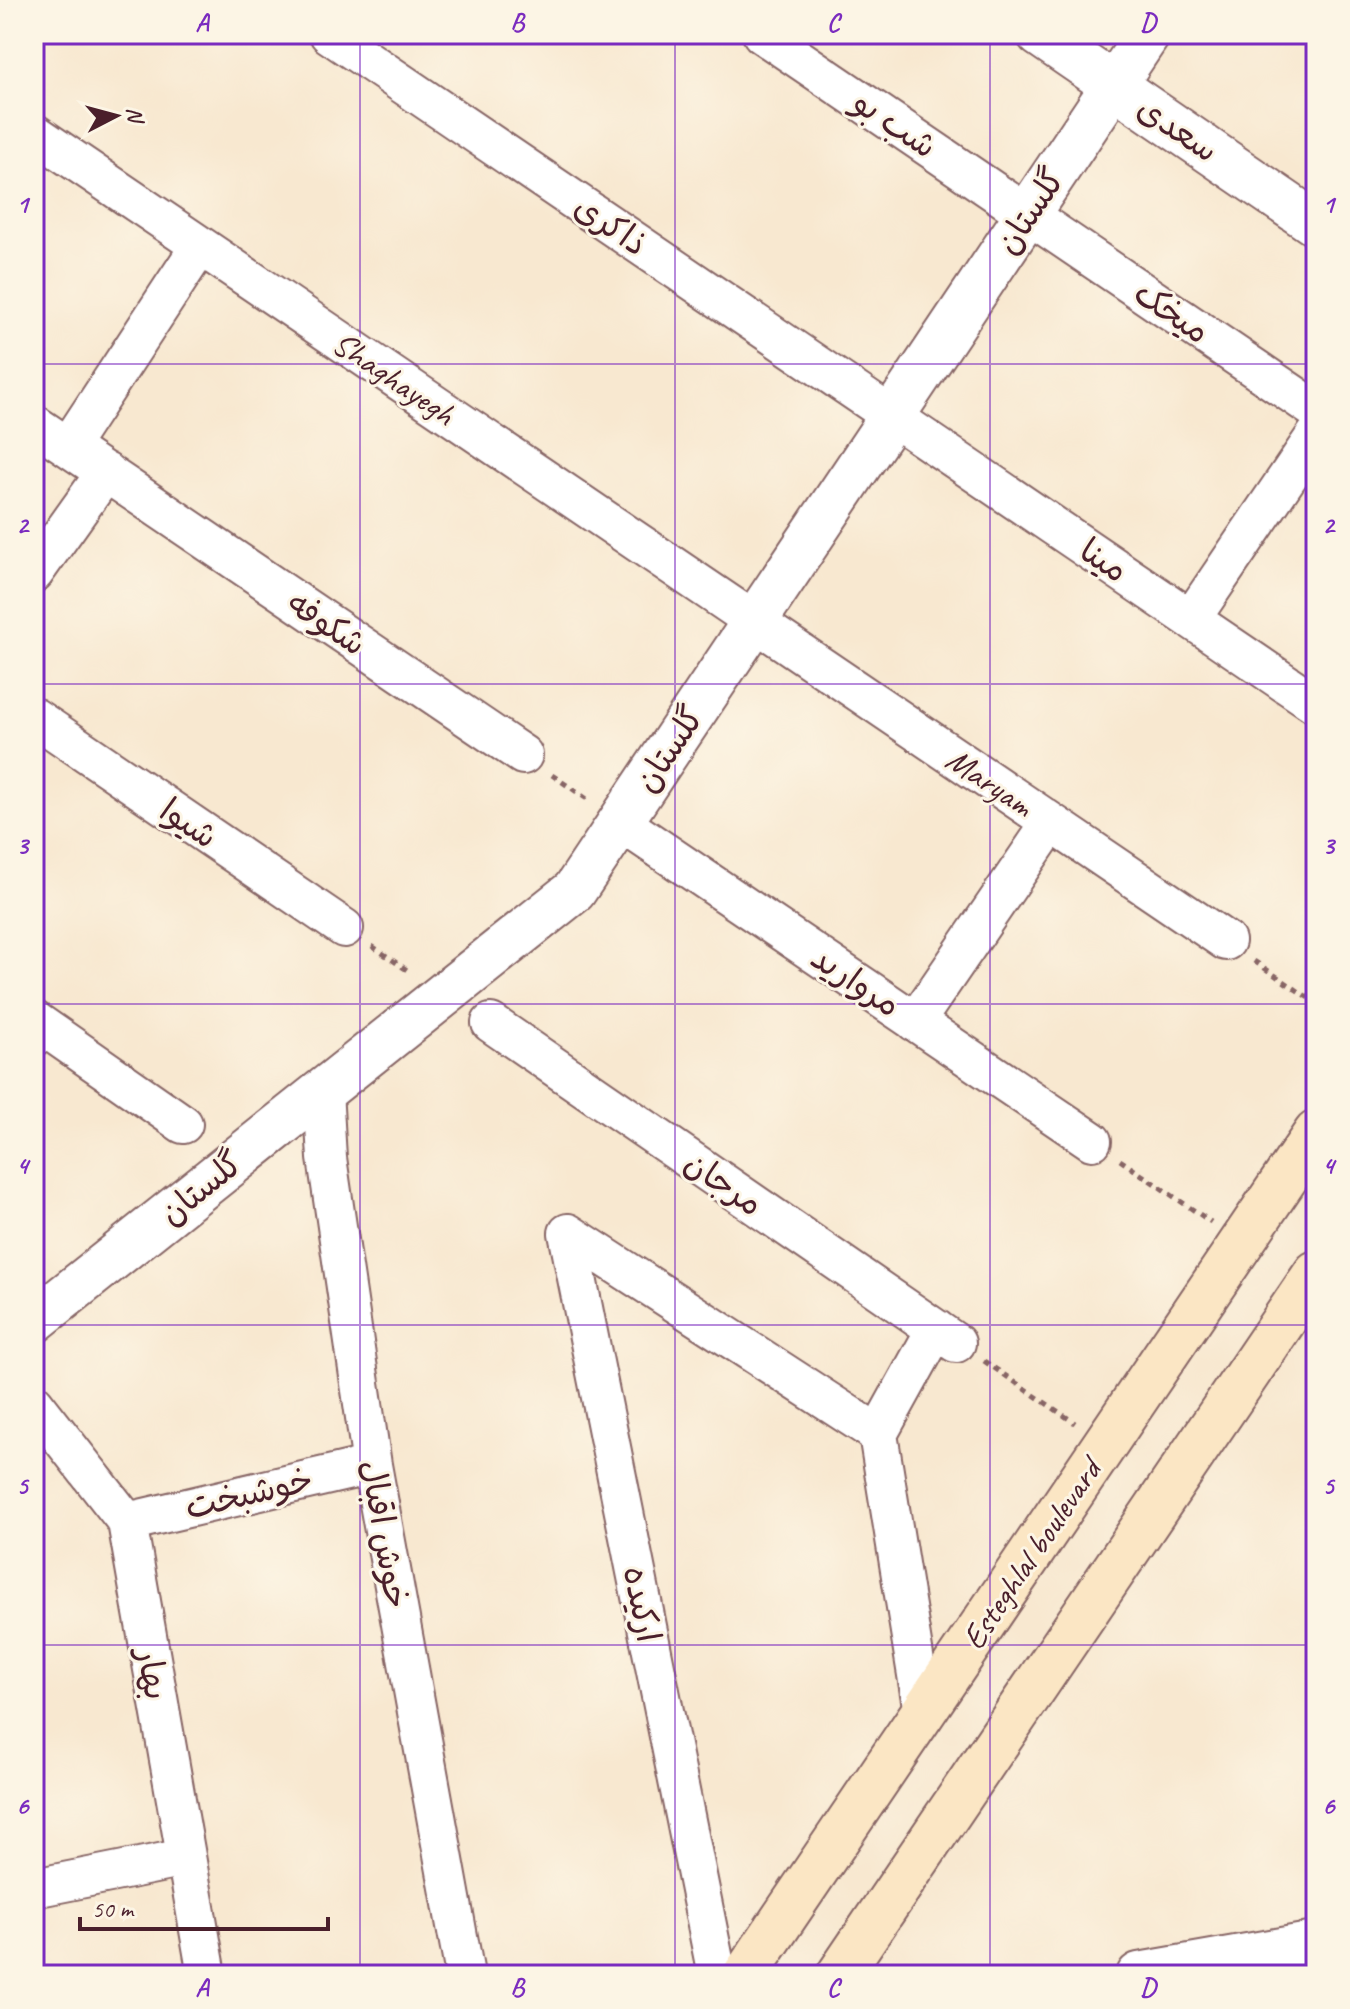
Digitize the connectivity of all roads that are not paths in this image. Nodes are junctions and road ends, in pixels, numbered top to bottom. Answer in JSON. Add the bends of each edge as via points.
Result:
{"nodes":[{"id":1,"x":762,"y":34,"type":"edge"},
{"id":2,"x":1039,"y":34,"type":"edge"},
{"id":3,"x":1148,"y":34,"type":"edge"},
{"id":4,"x":337,"y":36,"type":"edge"},
{"id":5,"x":1114,"y":85,"type":"junction"},
{"id":6,"x":34,"y":133,"type":"edge"},
{"id":7,"x":1027,"y":214,"type":"junction"},
{"id":8,"x":1316,"y":224,"type":"edge"},
{"id":9,"x":200,"y":246,"type":"junction"},
{"id":10,"x":1316,"y":410,"type":"edge"},
{"id":11,"x":893,"y":416,"type":"junction"},
{"id":12,"x":34,"y":424,"type":"edge"},
{"id":13,"x":1316,"y":435,"type":"edge"},
{"id":14,"x":68,"y":447,"type":"junction"},
{"id":15,"x":106,"y":472,"type":"junction"},
{"id":16,"x":34,"y":573,"type":"edge"},
{"id":17,"x":1191,"y":619,"type":"junction"},
{"id":18,"x":754,"y":622,"type":"junction"},
{"id":19,"x":1316,"y":704,"type":"edge"},
{"id":20,"x":34,"y":717,"type":"edge"},
{"id":21,"x":523,"y":755,"type":"road end"},
{"id":22,"x":620,"y":822,"type":"junction"},
{"id":23,"x":1051,"y":823,"type":"junction"},
{"id":24,"x":344,"y":928,"type":"road end"},
{"id":25,"x":1226,"y":941,"type":"road end"},
{"id":26,"x":34,"y":1020,"type":"edge"},
{"id":27,"x":915,"y":1022,"type":"junction"},
{"id":28,"x":491,"y":1023,"type":"dead end"},
{"id":29,"x":323,"y":1091,"type":"junction"},
{"id":30,"x":183,"y":1124,"type":"dead end"},
{"id":31,"x":1316,"y":1133,"type":"edge"},
{"id":32,"x":1092,"y":1141,"type":"road end"},
{"id":33,"x":1316,"y":1273,"type":"edge"},
{"id":34,"x":34,"y":1321,"type":"edge"},
{"id":35,"x":34,"y":1403,"type":"edge"},
{"id":36,"x":878,"y":1434,"type":"junction"},
{"id":37,"x":372,"y":1465,"type":"junction"},
{"id":38,"x":127,"y":1522,"type":"junction"},
{"id":39,"x":923,"y":1712,"type":"junction"},
{"id":40,"x":185,"y":1858,"type":"junction"},
{"id":41,"x":34,"y":1888,"type":"edge"},
{"id":42,"x":1316,"y":1944,"type":"edge"},
{"id":43,"x":1221,"y":1968,"type":"edge"},
{"id":44,"x":207,"y":1975,"type":"edge"},
{"id":45,"x":465,"y":1975,"type":"edge"},
{"id":46,"x":717,"y":1975,"type":"edge"},
{"id":47,"x":745,"y":1975,"type":"edge"},
{"id":48,"x":839,"y":1975,"type":"edge"},
{"id":49,"x":1139,"y":1975,"type":"edge"}],
"edges":[{"from":1,"to":7,"type":"street","name":"شب بو"},
{"from":2,"to":5,"type":"street","name":"سعدی"},
{"from":3,"to":5,"type":"street","name":"گلستان"},
{"from":4,"to":11,"type":"street","name":"ذاکری"},
{"from":5,"to":7,"type":"street","name":"گلستان"},
{"from":5,"to":8,"type":"street","name":"سعدی"},
{"from":6,"to":9,"type":"street","name":"Shaghayegh"},
{"from":7,"to":10,"type":"street","name":"میخک"},
{"from":7,"to":11,"type":"street","name":"گلستان"},
{"from":9,"to":14,"type":"street"},
{"from":9,"to":18,"type":"street","name":"Shaghayegh"},
{"from":11,"to":17,"type":"street","name":"مینا"},
{"from":11,"to":18,"type":"street","name":"گلستان"},
{"from":12,"to":14,"type":"street","name":"شکوفه"},
{"from":13,"to":17,"type":"street"},
{"from":14,"to":15,"type":"street","name":"شکوفه"},
{"from":15,"to":16,"type":"street"},
{"from":15,"to":21,"type":"street","name":"شکوفه"},
{"from":17,"to":19,"type":"street","name":"مینا"},
{"from":18,"to":22,"type":"street","name":"گلستان"},
{"from":18,"to":23,"type":"street","name":"Maryam"},
{"from":20,"to":24,"type":"street","name":"شیوا"},
{"from":22,"to":27,"type":"street","name":"مروارید"},
{"from":22,"to":29,"type":"street","name":"گلستان","via":[[574,891]]},
{"from":23,"to":25,"type":"street","name":"Maryam"},
{"from":23,"to":27,"type":"street"},
{"from":26,"to":30,"type":"street"},
{"from":27,"to":32,"type":"street","name":"مروارید"},
{"from":28,"to":36,"type":"street","name":"مرجان","via":[[946,1336]]},
{"from":29,"to":34,"type":"street","name":"گلستان"},
{"from":29,"to":37,"type":"street","name":"خوش اقبال","via":[[327,1158]]},
{"from":31,"to":39,"type":"main road","name":"Esteghlal boulevard"},
{"from":33,"to":48,"type":"main road"},
{"from":35,"to":38,"type":"street","name":"بهار"},
{"from":36,"to":39,"type":"street"},
{"from":36,"to":46,"type":"street","name":"ارکیده","via":[[568,1233]]},
{"from":37,"to":38,"type":"street","name":"خوشبخت"},
{"from":37,"to":45,"type":"street","name":"خوش اقبال"},
{"from":38,"to":40,"type":"street","name":"بهار"},
{"from":39,"to":47,"type":"main road","name":"Esteghlal boulevard"},
{"from":40,"to":41,"type":"street"},
{"from":40,"to":44,"type":"street","name":"بهار"},
{"from":42,"to":43,"type":"street"},
{"from":43,"to":49,"type":"street"}]}
